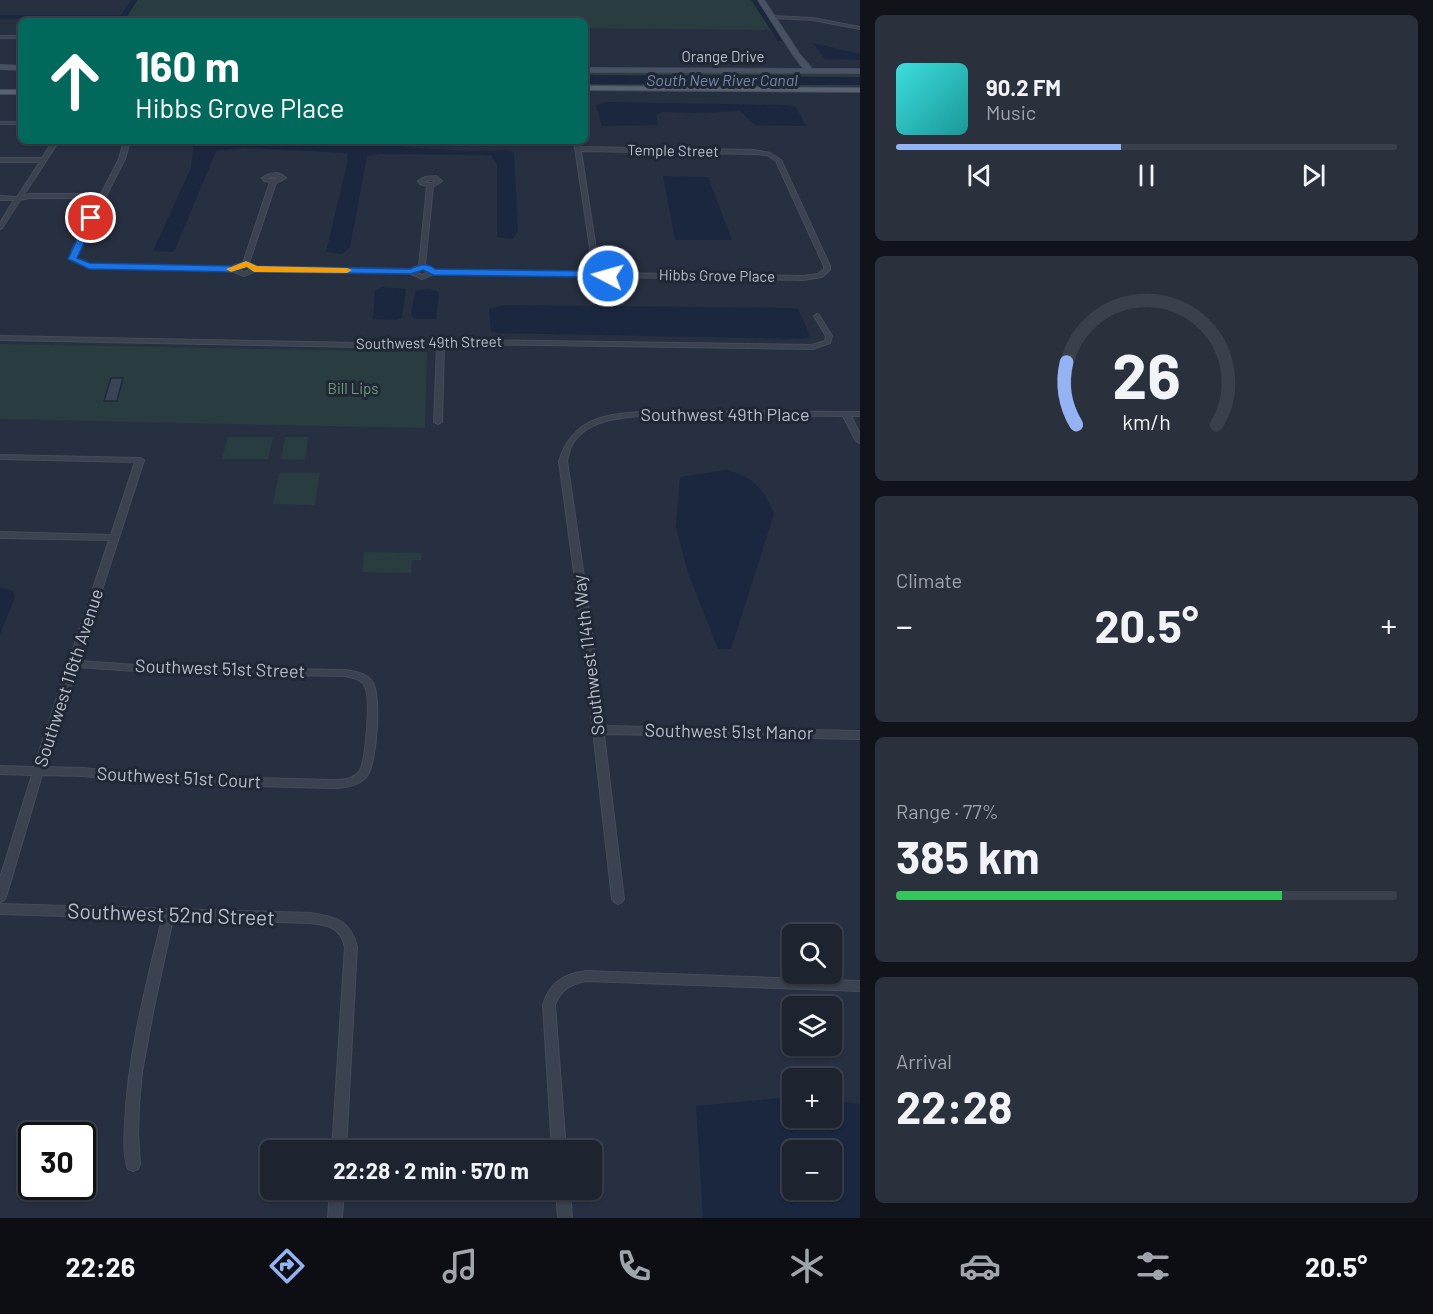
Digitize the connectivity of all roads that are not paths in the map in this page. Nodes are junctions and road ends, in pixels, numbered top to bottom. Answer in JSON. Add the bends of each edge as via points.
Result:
{"nodes":[{"id":1,"x":72,"y":0,"type":"edge"},
{"id":2,"x":81,"y":0,"type":"edge"},
{"id":3,"x":761,"y":0,"type":"edge"},
{"id":4,"x":774,"y":19,"type":"junction"},
{"id":5,"x":860,"y":28,"type":"edge"},
{"id":6,"x":0,"y":37,"type":"edge"},
{"id":7,"x":18,"y":37,"type":"edge"},
{"id":8,"x":0,"y":67,"type":"edge"},
{"id":9,"x":18,"y":68,"type":"edge"},
{"id":10,"x":588,"y":70,"type":"edge"},
{"id":11,"x":806,"y":71,"type":"junction"},
{"id":12,"x":860,"y":71,"type":"edge"},
{"id":13,"x":0,"y":86,"type":"edge"},
{"id":14,"x":18,"y":86,"type":"edge"},
{"id":15,"x":588,"y":88,"type":"edge"},
{"id":16,"x":805,"y":90,"type":"junction"},
{"id":17,"x":860,"y":90,"type":"edge"},
{"id":18,"x":0,"y":92,"type":"edge"},
{"id":19,"x":18,"y":92,"type":"edge"},
{"id":20,"x":823,"y":93,"type":"junction"},
{"id":21,"x":588,"y":95,"type":"edge"},
{"id":22,"x":796,"y":96,"type":"junction"},
{"id":23,"x":860,"y":96,"type":"edge"},
{"id":24,"x":0,"y":123,"type":"edge"},
{"id":25,"x":18,"y":123,"type":"edge"},
{"id":26,"x":54,"y":144,"type":"edge"},
{"id":27,"x":126,"y":144,"type":"edge"},
{"id":28,"x":578,"y":144,"type":"edge"},
{"id":29,"x":579,"y":149,"type":"junction"},
{"id":30,"x":0,"y":160,"type":"edge"},
{"id":31,"x":43,"y":160,"type":"junction"},
{"id":32,"x":273,"y":182,"type":"dead end"},
{"id":33,"x":430,"y":185,"type":"dead end"},
{"id":34,"x":0,"y":198,"type":"edge"},
{"id":35,"x":18,"y":199,"type":"junction"},
{"id":36,"x":101,"y":199,"type":"junction"},
{"id":37,"x":0,"y":227,"type":"edge"},
{"id":38,"x":246,"y":264,"type":"junction"},
{"id":39,"x":422,"y":267,"type":"junction"},
{"id":40,"x":233,"y":269,"type":"junction"},
{"id":41,"x":254,"y":269,"type":"junction"},
{"id":42,"x":596,"y":269,"type":"junction"},
{"id":43,"x":411,"y":272,"type":"junction"},
{"id":44,"x":433,"y":272,"type":"junction"},
{"id":45,"x":824,"y":273,"type":"joint"},
{"id":46,"x":586,"y":274,"type":"junction"},
{"id":47,"x":609,"y":275,"type":"junction"},
{"id":48,"x":817,"y":315,"type":"dead end"},
{"id":49,"x":0,"y":338,"type":"edge"},
{"id":50,"x":441,"y":343,"type":"junction"},
{"id":51,"x":846,"y":414,"type":"junction"},
{"id":52,"x":860,"y":414,"type":"edge"},
{"id":53,"x":438,"y":422,"type":"dead end"},
{"id":54,"x":591,"y":423,"type":"joint"},
{"id":55,"x":860,"y":441,"type":"edge"},
{"id":56,"x":0,"y":457,"type":"edge"},
{"id":57,"x":0,"y":535,"type":"edge"},
{"id":58,"x":114,"y":538,"type":"junction"},
{"id":59,"x":74,"y":663,"type":"junction"},
{"id":60,"x":598,"y":730,"type":"junction"},
{"id":61,"x":860,"y":735,"type":"edge"},
{"id":62,"x":0,"y":770,"type":"edge"},
{"id":63,"x":38,"y":771,"type":"junction"},
{"id":64,"x":358,"y":778,"type":"joint"},
{"id":65,"x":0,"y":897,"type":"edge"},
{"id":66,"x":618,"y":899,"type":"dead end"},
{"id":67,"x":0,"y":909,"type":"edge"},
{"id":68,"x":168,"y":916,"type":"junction"},
{"id":69,"x":860,"y":986,"type":"edge"},
{"id":70,"x":340,"y":1140,"type":"edge"},
{"id":71,"x":558,"y":1140,"type":"edge"},
{"id":72,"x":133,"y":1164,"type":"dead end"},
{"id":73,"x":336,"y":1200,"type":"edge"},
{"id":74,"x":564,"y":1200,"type":"edge"},
{"id":75,"x":335,"y":1218,"type":"edge"},
{"id":76,"x":565,"y":1218,"type":"edge"}],
"edges":[{"from":1,"to":2,"type":"street"},
{"from":3,"to":4,"type":"street"},
{"from":4,"to":5,"type":"street"},
{"from":4,"to":11,"type":"street"},
{"from":6,"to":7,"type":"street"},
{"from":8,"to":9,"type":"street"},
{"from":10,"to":11,"type":"street","name":"Orange Drive"},
{"from":11,"to":12,"type":"street","name":"Orange Drive"},
{"from":13,"to":14,"type":"main road"},
{"from":15,"to":16,"type":"main road"},
{"from":16,"to":20,"type":"main road"},
{"from":16,"to":22,"type":"main road"},
{"from":17,"to":20,"type":"main road"},
{"from":18,"to":19,"type":"main road"},
{"from":20,"to":22,"type":"main road"},
{"from":20,"to":23,"type":"main road"},
{"from":21,"to":22,"type":"main road"},
{"from":24,"to":25,"type":"street"},
{"from":26,"to":31,"type":"street"},
{"from":27,"to":36,"type":"street"},
{"from":28,"to":29,"type":"street"},
{"from":29,"to":42,"type":"street"},
{"from":29,"to":45,"type":"street","name":"Temple Street","via":[[768,154],[778,160],[827,266]]},
{"from":30,"to":31,"type":"street"},
{"from":31,"to":35,"type":"street"},
{"from":32,"to":38,"type":"street"},
{"from":33,"to":39,"type":"street"},
{"from":34,"to":35,"type":"street"},
{"from":35,"to":36,"type":"street"},
{"from":35,"to":37,"type":"street"},
{"from":36,"to":40,"type":"street","via":[[73,254],[77,263]]},
{"from":38,"to":40,"type":"street"},
{"from":38,"to":41,"type":"street"},
{"from":39,"to":43,"type":"street"},
{"from":39,"to":44,"type":"street"},
{"from":40,"to":41,"type":"street","via":[[240,273]]},
{"from":41,"to":43,"type":"street"},
{"from":42,"to":46,"type":"street"},
{"from":42,"to":47,"type":"street"},
{"from":43,"to":44,"type":"street","via":[[422,277]]},
{"from":44,"to":46,"type":"street"},
{"from":45,"to":47,"type":"street","name":"Hibbs Grove Place","via":[[803,278]]},
{"from":46,"to":47,"type":"street","name":"Hibbs Grove Place","via":[[596,280]]},
{"from":48,"to":50,"type":"street","name":"Southwest 49th Street","via":[[829,336],[823,346],[813,347]]},
{"from":49,"to":50,"type":"street","name":"Southwest 49th Street","via":[[412,346]]},
{"from":50,"to":53,"type":"street"},
{"from":51,"to":52,"type":"street","name":"Southwest 49th Place"},
{"from":51,"to":54,"type":"street","name":"Southwest 49th Place","via":[[654,413]]},
{"from":51,"to":55,"type":"street"},
{"from":54,"to":60,"type":"street","name":"Southwest 114th Way","via":[[565,446],[563,461]]},
{"from":56,"to":58,"type":"street","name":"Southwest 116th Avenue","via":[[140,460]]},
{"from":57,"to":58,"type":"street"},
{"from":58,"to":59,"type":"street","name":"Southwest 116th Avenue"},
{"from":59,"to":63,"type":"street","name":"Southwest 116th Avenue"},
{"from":59,"to":64,"type":"street","name":"Southwest 51st Street","via":[[165,670],[345,673],[365,679],[372,693],[368,762]]},
{"from":60,"to":61,"type":"street","name":"Southwest 51st Manor"},
{"from":60,"to":66,"type":"street","name":"Southwest 114th Way"},
{"from":62,"to":63,"type":"street","name":"Southwest 51st Court"},
{"from":63,"to":64,"type":"street","name":"Southwest 51st Court","via":[[141,779],[332,784]]},
{"from":63,"to":65,"type":"street","name":"Southwest 116th Avenue"},
{"from":67,"to":68,"type":"street","name":"Southwest 52nd Street"},
{"from":68,"to":70,"type":"street","name":"Southwest 52nd Street","via":[[310,918],[341,925],[351,947]]},
{"from":68,"to":72,"type":"street","via":[[133,1099]]},
{"from":69,"to":71,"type":"street","via":[[586,976],[571,979],[558,987],[549,1005]]},
{"from":73,"to":75,"type":"street"},
{"from":74,"to":76,"type":"street"}]}
